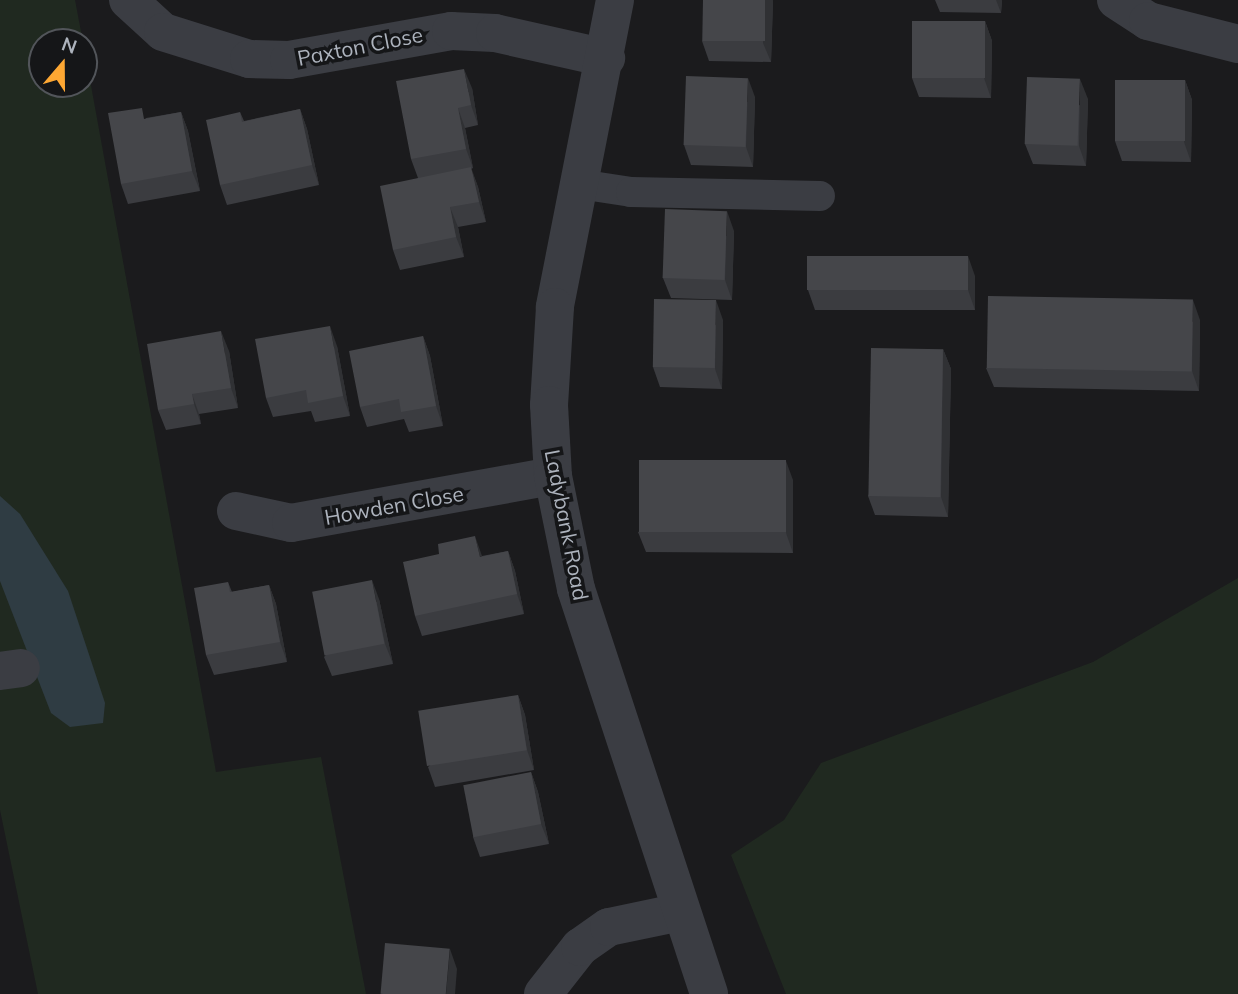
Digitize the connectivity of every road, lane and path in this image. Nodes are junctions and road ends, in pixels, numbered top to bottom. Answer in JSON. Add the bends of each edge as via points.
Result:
{"nodes":[{"id":1,"x":128,"y":0,"type":"edge"},
{"id":2,"x":615,"y":0,"type":"edge"},
{"id":3,"x":1116,"y":0,"type":"edge"},
{"id":4,"x":1238,"y":44,"type":"edge"},
{"id":5,"x":606,"y":58,"type":"junction"},
{"id":6,"x":579,"y":184,"type":"junction"},
{"id":7,"x":820,"y":195,"type":"dead end"},
{"id":8,"x":553,"y":476,"type":"junction"},
{"id":9,"x":236,"y":511,"type":"dead end"},
{"id":10,"x":681,"y":912,"type":"junction"},
{"id":11,"x":543,"y":994,"type":"edge"},
{"id":12,"x":709,"y":994,"type":"edge"}],
"edges":[{"from":1,"to":5,"type":"street","name":"Paxton Close","via":[[163,32],[249,59],[289,60],[451,31],[495,33]]},
{"from":2,"to":5,"type":"street","name":"Ladybank Road"},
{"from":3,"to":4,"type":"street","via":[[1147,21]]},
{"from":5,"to":6,"type":"street","name":"Ladybank Road"},
{"from":6,"to":7,"type":"lane","via":[[631,192]]},
{"from":6,"to":8,"type":"street","name":"Ladybank Road","via":[[555,307],[549,405]]},
{"from":8,"to":9,"type":"street","name":"Howden Close","via":[[291,523]]},
{"from":8,"to":10,"type":"street","name":"Ladybank Road","via":[[576,589]]},
{"from":10,"to":11,"type":"street","via":[[609,927],[579,947]]},
{"from":10,"to":12,"type":"street","name":"Ladybank Road"}]}
